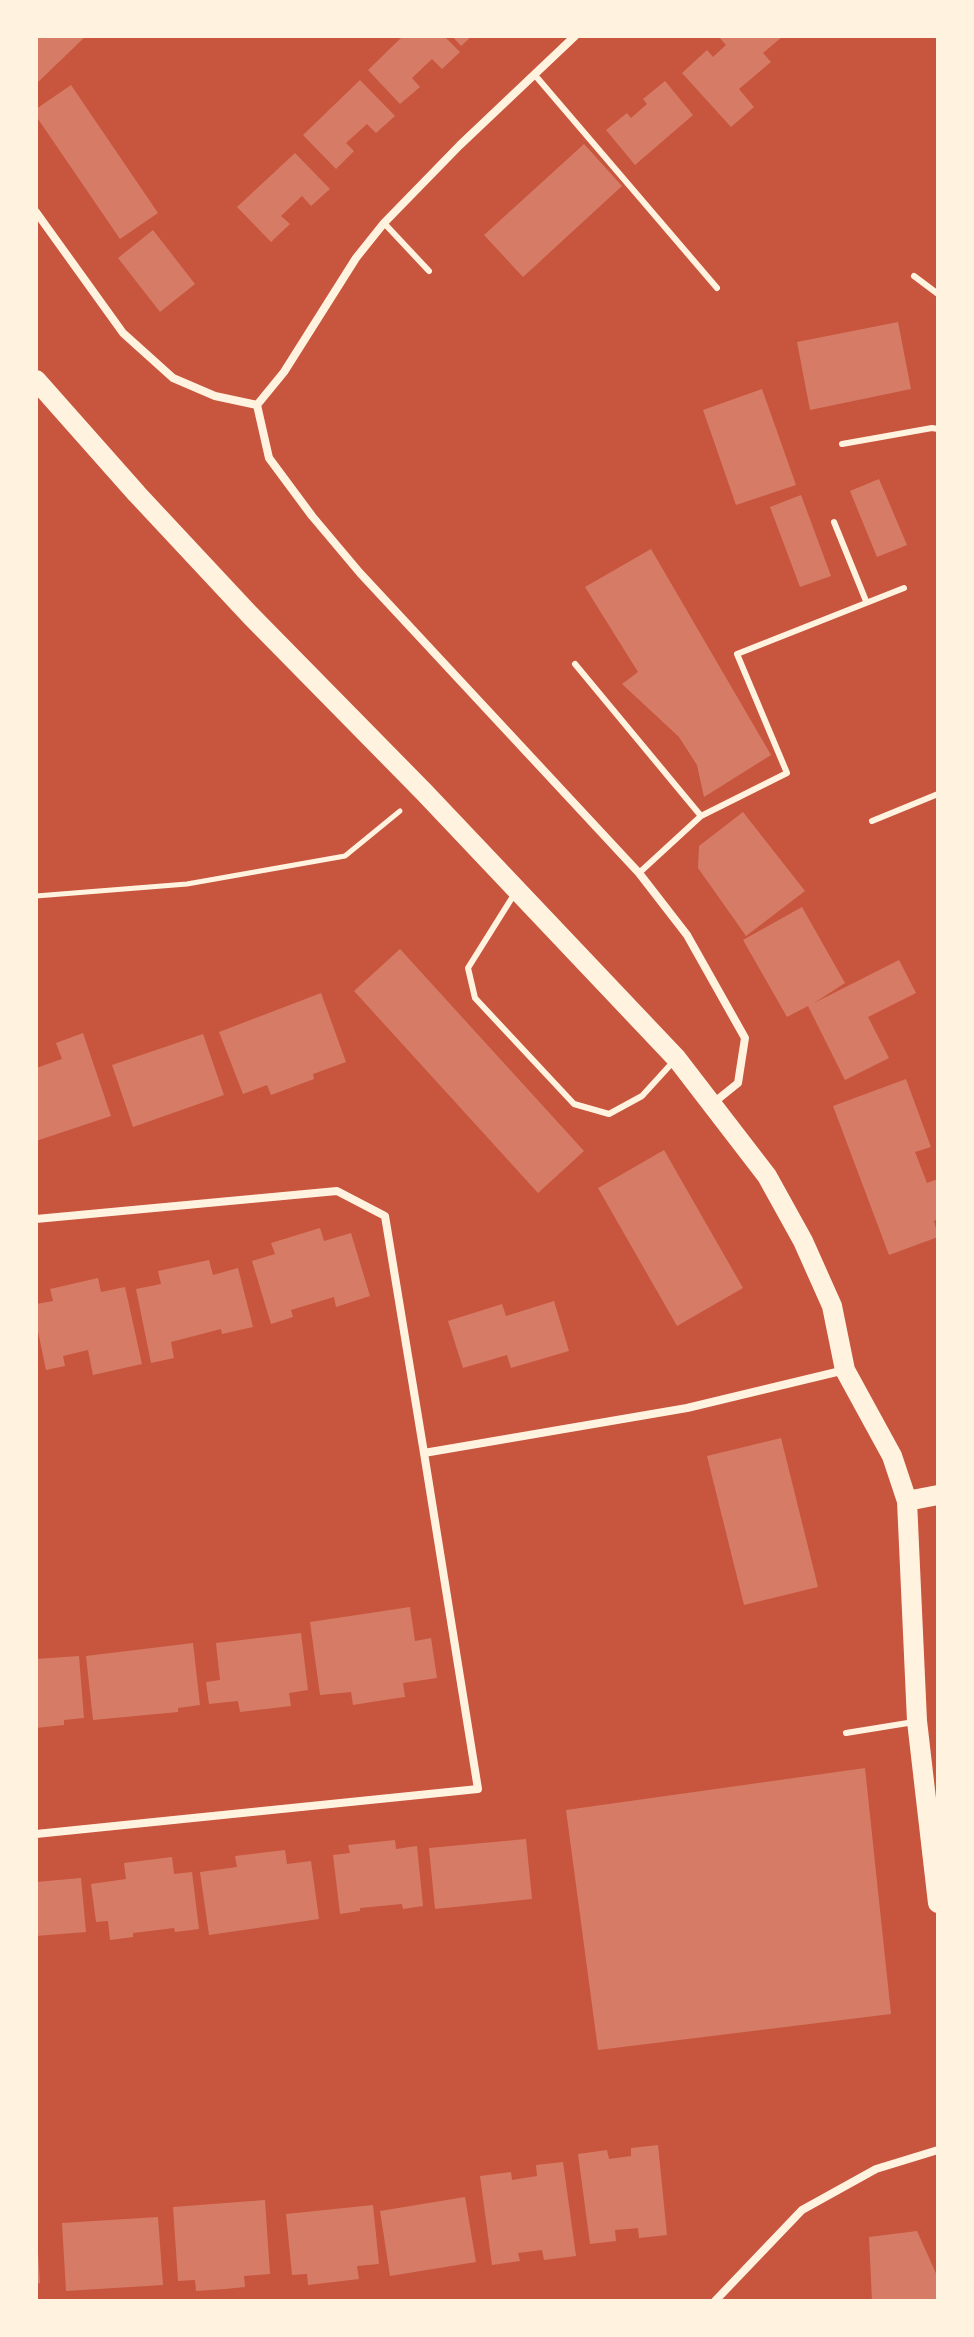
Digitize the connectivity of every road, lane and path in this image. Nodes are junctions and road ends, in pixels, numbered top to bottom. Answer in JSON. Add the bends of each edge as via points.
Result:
{"nodes":[{"id":1,"x":575,"y":36,"type":"edge"},
{"id":2,"x":534,"y":74,"type":"junction"},
{"id":3,"x":36,"y":212,"type":"edge"},
{"id":4,"x":384,"y":223,"type":"junction"},
{"id":5,"x":429,"y":271,"type":"dead end"},
{"id":6,"x":914,"y":276,"type":"dead end"},
{"id":7,"x":717,"y":288,"type":"dead end"},
{"id":8,"x":938,"y":294,"type":"edge"},
{"id":9,"x":36,"y":380,"type":"edge"},
{"id":10,"x":257,"y":405,"type":"junction"},
{"id":11,"x":938,"y":429,"type":"edge"},
{"id":12,"x":842,"y":444,"type":"dead end"},
{"id":13,"x":834,"y":522,"type":"dead end"},
{"id":14,"x":904,"y":588,"type":"dead end"},
{"id":15,"x":866,"y":601,"type":"junction"},
{"id":16,"x":575,"y":664,"type":"dead end"},
{"id":17,"x":424,"y":792,"type":"junction"},
{"id":18,"x":938,"y":794,"type":"edge"},
{"id":19,"x":701,"y":816,"type":"junction"},
{"id":20,"x":872,"y":821,"type":"dead end"},
{"id":21,"x":639,"y":873,"type":"junction"},
{"id":22,"x":517,"y":890,"type":"junction"},
{"id":23,"x":36,"y":896,"type":"edge"},
{"id":24,"x":677,"y":1059,"type":"junction"},
{"id":25,"x":712,"y":1104,"type":"junction"},
{"id":26,"x":36,"y":1219,"type":"edge"},
{"id":27,"x":845,"y":1370,"type":"junction"},
{"id":28,"x":424,"y":1453,"type":"junction"},
{"id":29,"x":938,"y":1495,"type":"edge"},
{"id":30,"x":907,"y":1501,"type":"junction"},
{"id":31,"x":917,"y":1721,"type":"junction"},
{"id":32,"x":846,"y":1733,"type":"dead end"},
{"id":33,"x":36,"y":1834,"type":"edge"},
{"id":34,"x":938,"y":1903,"type":"edge"},
{"id":35,"x":938,"y":2150,"type":"edge"},
{"id":36,"x":715,"y":2301,"type":"edge"}],
"edges":[{"from":1,"to":2,"type":"street"},
{"from":2,"to":4,"type":"street"},
{"from":2,"to":7,"type":"lane"},
{"from":3,"to":10,"type":"street","via":[[123,333],[173,378],[215,396]]},
{"from":4,"to":5,"type":"lane"},
{"from":4,"to":10,"type":"street"},
{"from":6,"to":8,"type":"lane"},
{"from":9,"to":17,"type":"main road","via":[[230,593]]},
{"from":10,"to":21,"type":"street","via":[[269,458],[312,516]]},
{"from":11,"to":12,"type":"lane"},
{"from":13,"to":15,"type":"lane"},
{"from":14,"to":15,"type":"lane"},
{"from":15,"to":19,"type":"lane","via":[[737,654],[787,773]]},
{"from":16,"to":19,"type":"lane"},
{"from":17,"to":22,"type":"main road"},
{"from":17,"to":23,"type":"path","via":[[345,856],[187,884]]},
{"from":18,"to":20,"type":"lane"},
{"from":19,"to":21,"type":"lane"},
{"from":21,"to":25,"type":"street","via":[[687,935],[745,1038],[738,1083]]},
{"from":22,"to":24,"type":"main road"},
{"from":22,"to":24,"type":"lane","via":[[468,968],[475,998],[574,1104],[609,1114],[642,1096]]},
{"from":24,"to":25,"type":"main road"},
{"from":25,"to":27,"type":"main road","via":[[767,1176],[803,1241],[832,1306]]},
{"from":26,"to":28,"type":"street","via":[[337,1191],[385,1216]]},
{"from":27,"to":28,"type":"street","via":[[687,1408]]},
{"from":27,"to":30,"type":"main road","via":[[892,1456]]},
{"from":28,"to":33,"type":"street","via":[[478,1789]]},
{"from":29,"to":30,"type":"main road"},
{"from":30,"to":31,"type":"main road"},
{"from":31,"to":32,"type":"lane"},
{"from":31,"to":34,"type":"main road"},
{"from":35,"to":36,"type":"street","via":[[876,2169],[802,2210]]}]}
